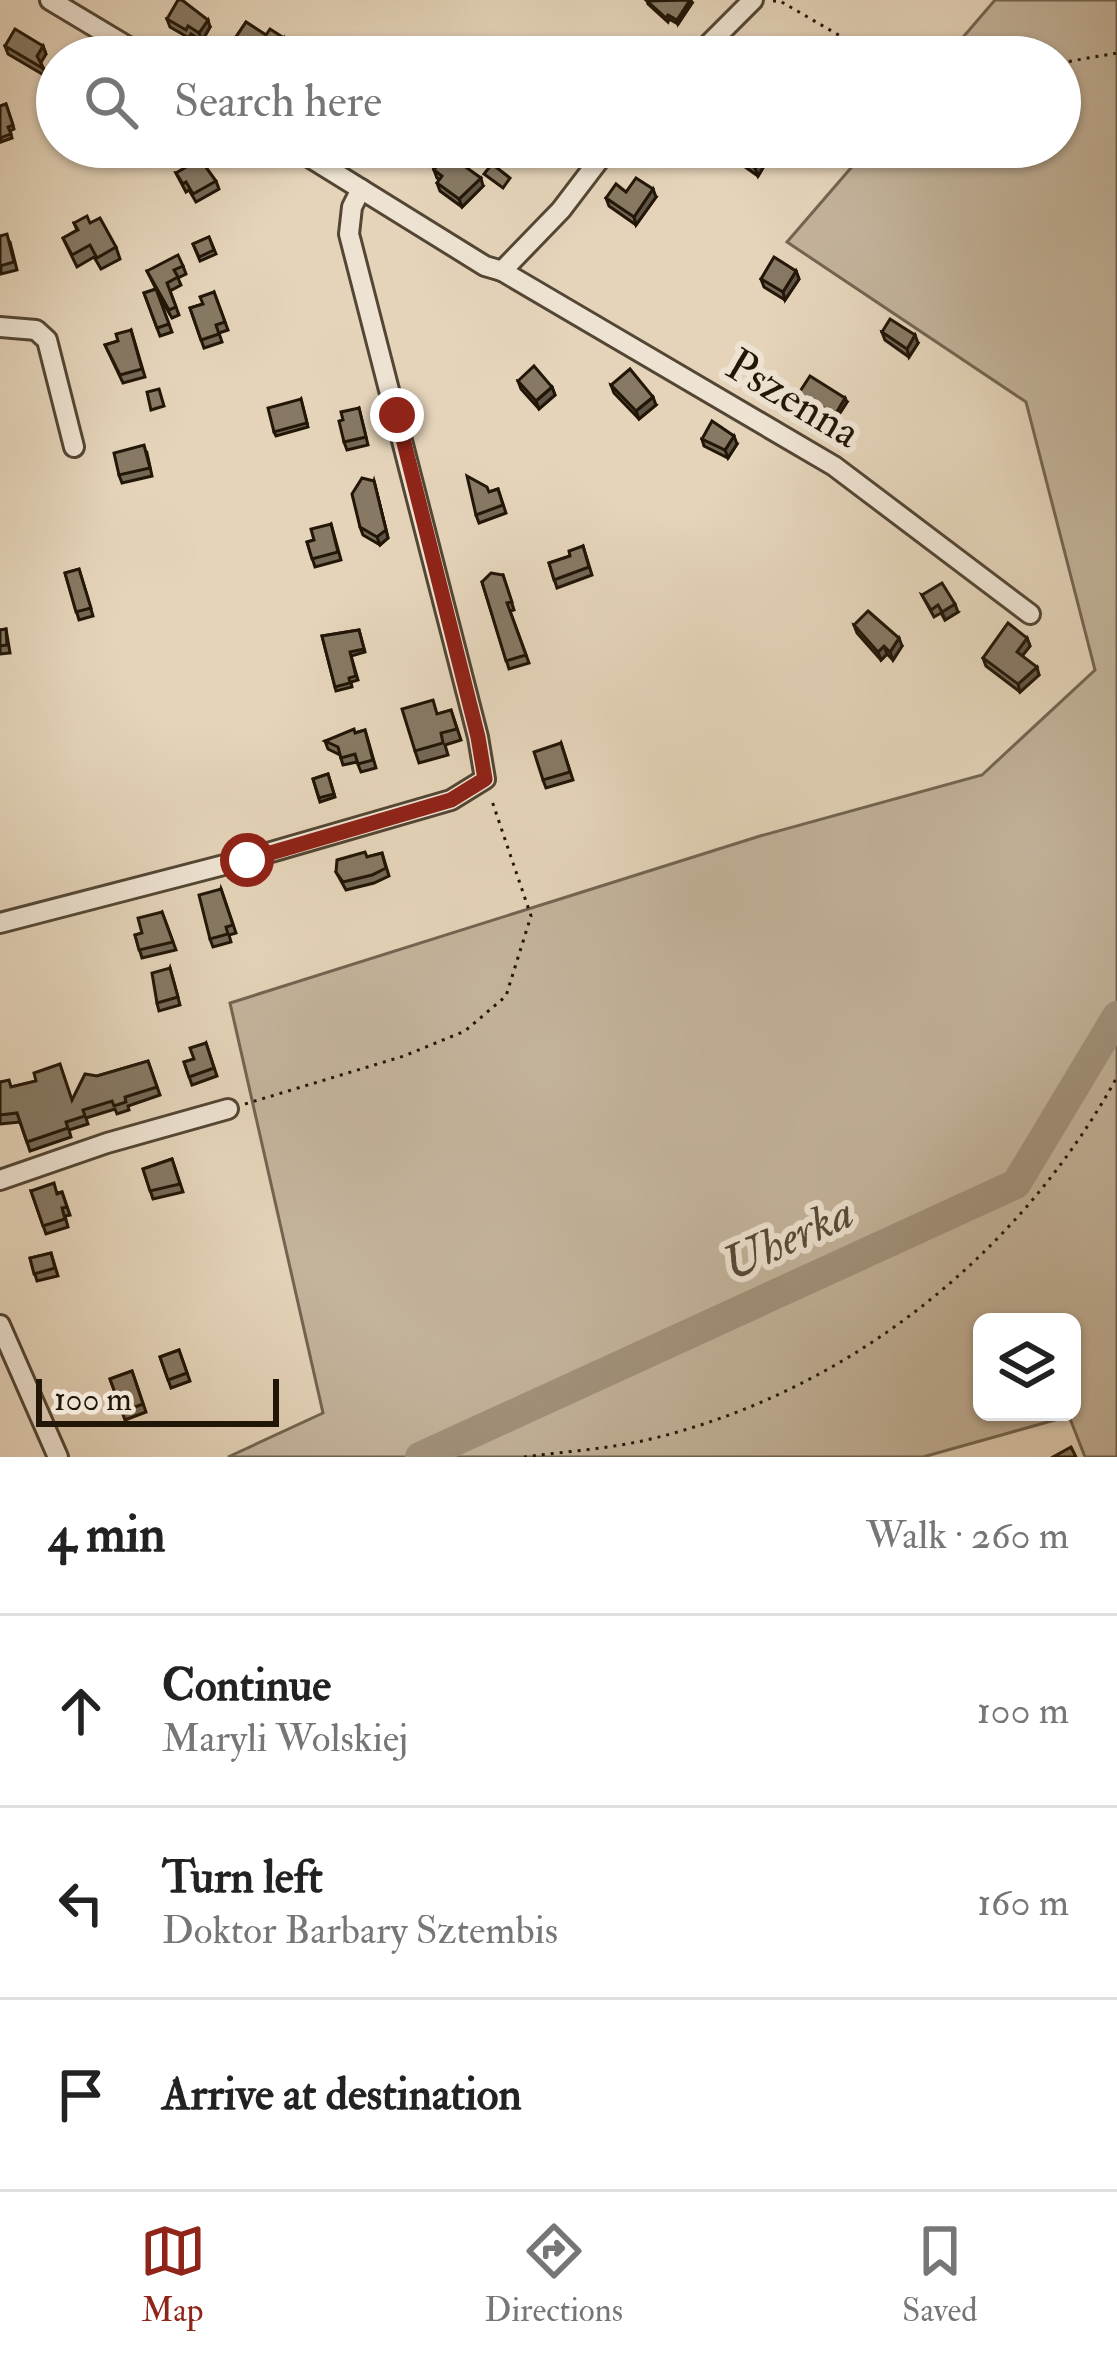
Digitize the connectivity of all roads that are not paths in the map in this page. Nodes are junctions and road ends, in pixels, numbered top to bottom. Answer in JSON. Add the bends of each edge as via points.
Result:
{"nodes":[{"id":1,"x":50,"y":0,"type":"edge"},
{"id":2,"x":756,"y":0,"type":"edge"},
{"id":3,"x":110,"y":36,"type":"edge"},
{"id":4,"x":718,"y":36,"type":"edge"},
{"id":5,"x":327,"y":168,"type":"edge"},
{"id":6,"x":593,"y":168,"type":"edge"},
{"id":7,"x":361,"y":189,"type":"junction"},
{"id":8,"x":502,"y":272,"type":"junction"},
{"id":9,"x":0,"y":327,"type":"edge"},
{"id":10,"x":74,"y":447,"type":"dead end"},
{"id":11,"x":1030,"y":614,"type":"dead end"},
{"id":12,"x":0,"y":923,"type":"edge"},
{"id":13,"x":228,"y":1109,"type":"road end"},
{"id":14,"x":0,"y":1180,"type":"edge"},
{"id":15,"x":0,"y":1325,"type":"edge"},
{"id":16,"x":58,"y":1457,"type":"edge"}],
"edges":[{"from":1,"to":3,"type":"street"},
{"from":2,"to":4,"type":"street"},
{"from":5,"to":7,"type":"street","name":"Pszenna"},
{"from":6,"to":8,"type":"street"},
{"from":7,"to":8,"type":"street","name":"Pszenna"},
{"from":7,"to":12,"type":"street","via":[[349,234],[485,779],[451,800]]},
{"from":8,"to":11,"type":"street","name":"Pszenna","via":[[834,466]]},
{"from":9,"to":10,"type":"street","via":[[35,330],[47,340]]},
{"from":13,"to":14,"type":"street"},
{"from":15,"to":16,"type":"street"}]}
